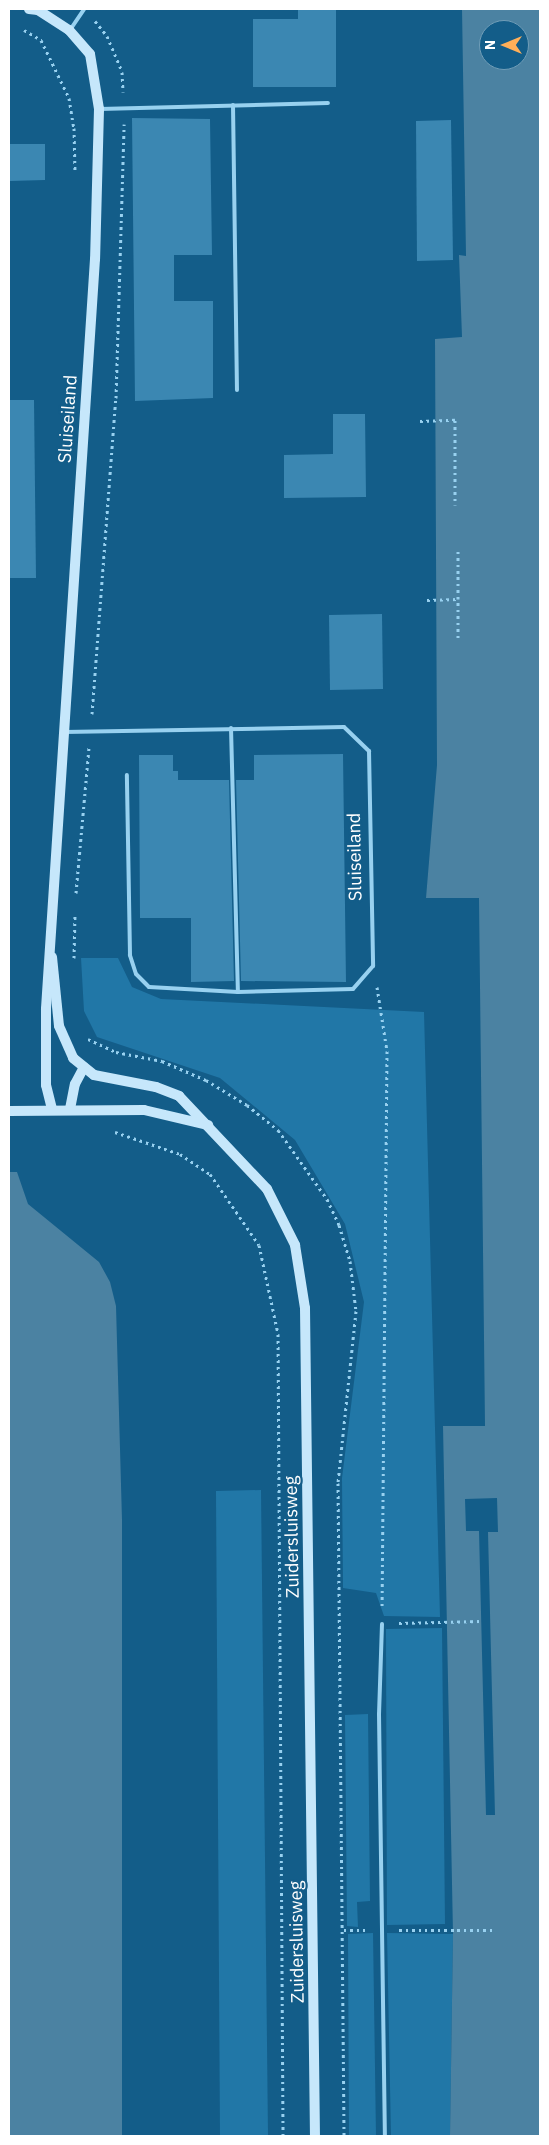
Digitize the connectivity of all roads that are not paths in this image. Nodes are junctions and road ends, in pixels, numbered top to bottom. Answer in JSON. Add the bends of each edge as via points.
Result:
{"nodes":[{"id":1,"x":29,"y":9,"type":"edge"},
{"id":2,"x":84,"y":9,"type":"edge"},
{"id":3,"x":69,"y":30,"type":"junction"},
{"id":4,"x":328,"y":103,"type":"dead end"},
{"id":5,"x":233,"y":106,"type":"junction"},
{"id":6,"x":99,"y":109,"type":"junction"},
{"id":7,"x":237,"y":390,"type":"dead end"},
{"id":8,"x":231,"y":728,"type":"junction"},
{"id":9,"x":64,"y":732,"type":"junction"},
{"id":10,"x":127,"y":775,"type":"dead end"},
{"id":11,"x":52,"y":957,"type":"junction"},
{"id":12,"x":238,"y":992,"type":"junction"},
{"id":13,"x":84,"y":1068,"type":"junction"},
{"id":14,"x":52,"y":1109,"type":"junction"},
{"id":15,"x":70,"y":1109,"type":"junction"},
{"id":16,"x":9,"y":1111,"type":"edge"},
{"id":17,"x":209,"y":1125,"type":"junction"},
{"id":18,"x":382,"y":1624,"type":"road end"},
{"id":19,"x":315,"y":2136,"type":"edge"},
{"id":20,"x":385,"y":2136,"type":"edge"}],
"edges":[{"from":1,"to":3,"type":"street","name":"Sluiseiland","via":[[38,10]]},
{"from":2,"to":3,"type":"lane"},
{"from":3,"to":6,"type":"street","name":"Sluiseiland","via":[[90,54]]},
{"from":4,"to":5,"type":"lane"},
{"from":5,"to":6,"type":"lane"},
{"from":5,"to":7,"type":"lane"},
{"from":6,"to":9,"type":"street","name":"Sluiseiland","via":[[95,259]]},
{"from":8,"to":9,"type":"lane","name":"Sluiseiland"},
{"from":8,"to":12,"type":"lane"},
{"from":8,"to":12,"type":"lane","name":"Sluiseiland","via":[[344,727],[370,751],[373,964],[353,989]]},
{"from":9,"to":11,"type":"street","name":"Sluiseiland"},
{"from":10,"to":12,"type":"lane","via":[[130,955],[136,974],[149,987]]},
{"from":11,"to":13,"type":"street","name":"Sluiseiland","via":[[61,1033],[73,1058]]},
{"from":11,"to":14,"type":"street","name":"Sluiseiland","via":[[46,1009],[46,1086]]},
{"from":13,"to":15,"type":"street","via":[[75,1084]]},
{"from":13,"to":17,"type":"street","name":"Sluiseiland","via":[[94,1075],[156,1087],[179,1096]]},
{"from":14,"to":15,"type":"street"},
{"from":14,"to":16,"type":"street"},
{"from":15,"to":17,"type":"street","via":[[144,1110]]},
{"from":17,"to":19,"type":"street","name":"Zuidersluisweg","via":[[267,1189],[295,1245],[305,1308]]},
{"from":18,"to":20,"type":"lane","via":[[379,1714]]}]}
